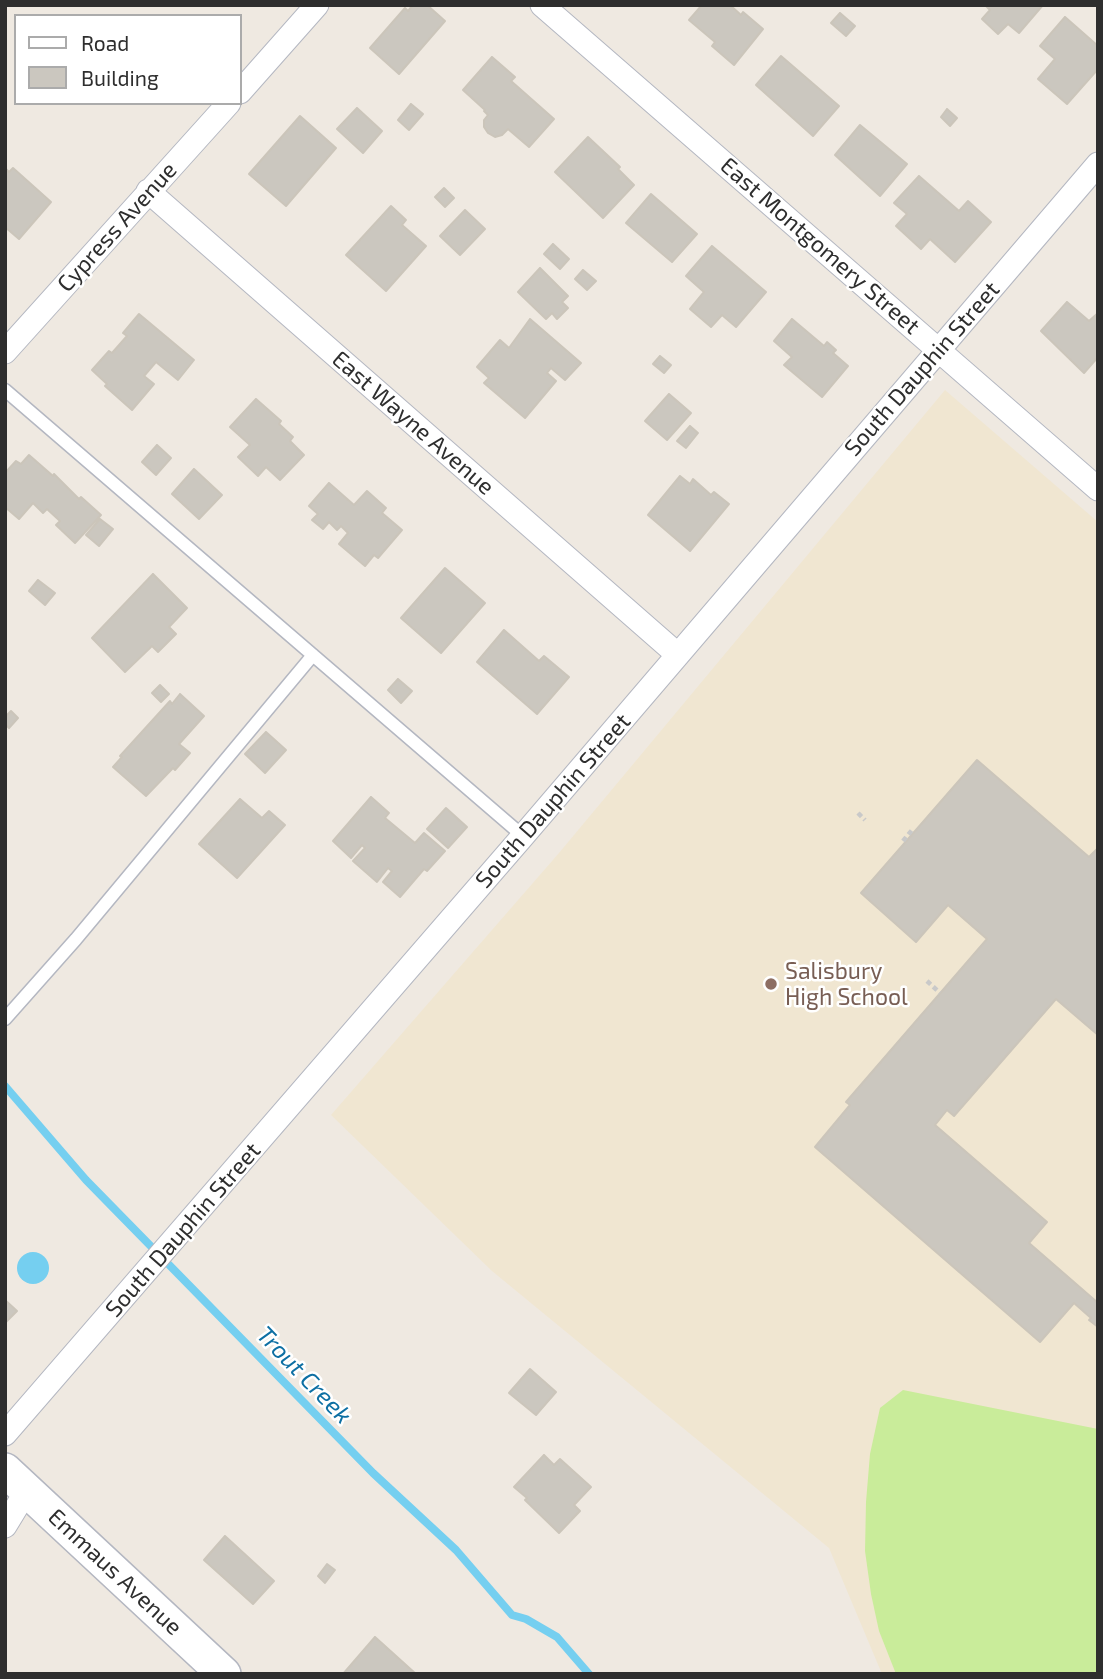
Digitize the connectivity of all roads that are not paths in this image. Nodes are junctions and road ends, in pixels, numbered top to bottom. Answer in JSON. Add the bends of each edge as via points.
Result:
{"nodes":[{"id":1,"x":317,"y":5,"type":"edge"},
{"id":2,"x":542,"y":5,"type":"edge"},
{"id":3,"x":242,"y":90,"type":"edge"},
{"id":4,"x":227,"y":105,"type":"edge"},
{"id":5,"x":1098,"y":164,"type":"edge"},
{"id":6,"x":148,"y":191,"type":"junction"},
{"id":7,"x":939,"y":349,"type":"junction"},
{"id":8,"x":5,"y":352,"type":"edge"},
{"id":9,"x":5,"y":390,"type":"edge"},
{"id":10,"x":1098,"y":489,"type":"edge"},
{"id":11,"x":313,"y":655,"type":"junction"},
{"id":12,"x":678,"y":655,"type":"junction"},
{"id":13,"x":523,"y":836,"type":"junction"},
{"id":14,"x":5,"y":1019,"type":"edge"},
{"id":15,"x":5,"y":1433,"type":"edge"},
{"id":16,"x":16,"y":1480,"type":"edge"},
{"id":17,"x":5,"y":1527,"type":"edge"},
{"id":18,"x":224,"y":1674,"type":"edge"}],
"edges":[{"from":1,"to":3,"type":"street"},
{"from":2,"to":7,"type":"street","name":"East Montgomery Street"},
{"from":4,"to":6,"type":"street","name":"Cypress Avenue"},
{"from":5,"to":7,"type":"street","name":"South Dauphin Street"},
{"from":6,"to":8,"type":"street","name":"Cypress Avenue"},
{"from":6,"to":12,"type":"street","name":"East Wayne Avenue"},
{"from":7,"to":10,"type":"street","name":"East Montgomery Street"},
{"from":7,"to":12,"type":"street","name":"South Dauphin Street"},
{"from":9,"to":11,"type":"lane"},
{"from":11,"to":13,"type":"lane"},
{"from":11,"to":14,"type":"lane"},
{"from":12,"to":13,"type":"street","name":"South Dauphin Street"},
{"from":13,"to":15,"type":"street","name":"South Dauphin Street"},
{"from":16,"to":17,"type":"street"},
{"from":16,"to":18,"type":"main road","name":"Emmaus Avenue"}]}
